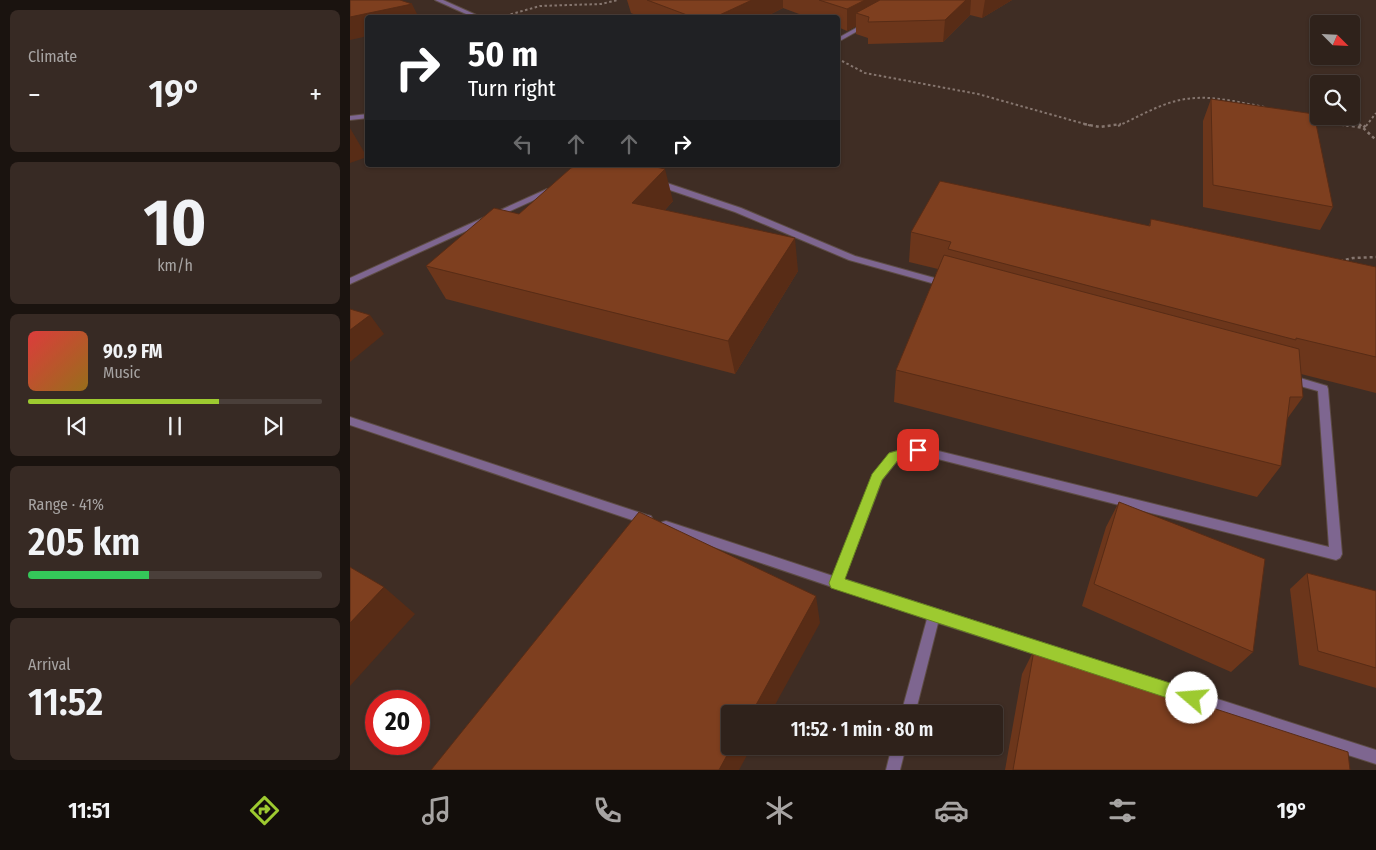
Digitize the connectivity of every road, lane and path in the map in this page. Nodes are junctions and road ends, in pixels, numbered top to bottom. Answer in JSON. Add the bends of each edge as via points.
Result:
{"nodes":[{"id":1,"x":438,"y":0,"type":"edge"},
{"id":2,"x":618,"y":0,"type":"edge"},
{"id":3,"x":474,"y":15,"type":"edge"},
{"id":4,"x":509,"y":15,"type":"edge"},
{"id":5,"x":871,"y":22,"type":"edge"},
{"id":6,"x":840,"y":39,"type":"edge"},
{"id":7,"x":840,"y":60,"type":"edge"},
{"id":8,"x":1266,"y":108,"type":"edge"},
{"id":9,"x":1376,"y":113,"type":"edge"},
{"id":10,"x":365,"y":116,"type":"edge"},
{"id":11,"x":350,"y":118,"type":"edge"},
{"id":12,"x":1344,"y":125,"type":"edge"},
{"id":13,"x":1360,"y":125,"type":"edge"},
{"id":14,"x":1363,"y":128,"type":"junction"},
{"id":15,"x":1376,"y":140,"type":"edge"},
{"id":16,"x":650,"y":180,"type":"edge"},
{"id":17,"x":560,"y":186,"type":"edge"},
{"id":18,"x":1376,"y":257,"type":"edge"},
{"id":19,"x":1336,"y":262,"type":"edge"},
{"id":20,"x":350,"y":281,"type":"edge"},
{"id":21,"x":958,"y":288,"type":"edge"},
{"id":22,"x":1285,"y":378,"type":"edge"},
{"id":23,"x":350,"y":421,"type":"edge"},
{"id":24,"x":836,"y":583,"type":"junction"},
{"id":25,"x":934,"y":615,"type":"junction"},
{"id":26,"x":910,"y":705,"type":"edge"},
{"id":27,"x":897,"y":755,"type":"edge"},
{"id":28,"x":1376,"y":757,"type":"edge"},
{"id":29,"x":893,"y":770,"type":"edge"}],
"edges":[{"from":1,"to":3,"type":"lane"},
{"from":2,"to":4,"type":"path","via":[[601,4],[540,6]]},
{"from":5,"to":6,"type":"lane"},
{"from":7,"to":8,"type":"path","via":[[865,73],[978,94],[1100,128],[1118,126],[1175,101],[1193,98],[1222,99]]},
{"from":9,"to":14,"type":"path"},
{"from":10,"to":11,"type":"lane"},
{"from":12,"to":14,"type":"path"},
{"from":13,"to":14,"type":"path"},
{"from":14,"to":15,"type":"path"},
{"from":16,"to":21,"type":"lane","via":[[738,210],[852,258]]},
{"from":17,"to":20,"type":"lane"},
{"from":18,"to":19,"type":"path"},
{"from":22,"to":24,"type":"lane","via":[[1323,389],[1336,554],[918,450],[894,456],[877,478]]},
{"from":23,"to":24,"type":"lane"},
{"from":24,"to":25,"type":"lane"},
{"from":25,"to":26,"type":"lane"},
{"from":25,"to":28,"type":"lane"},
{"from":27,"to":29,"type":"lane"}]}
